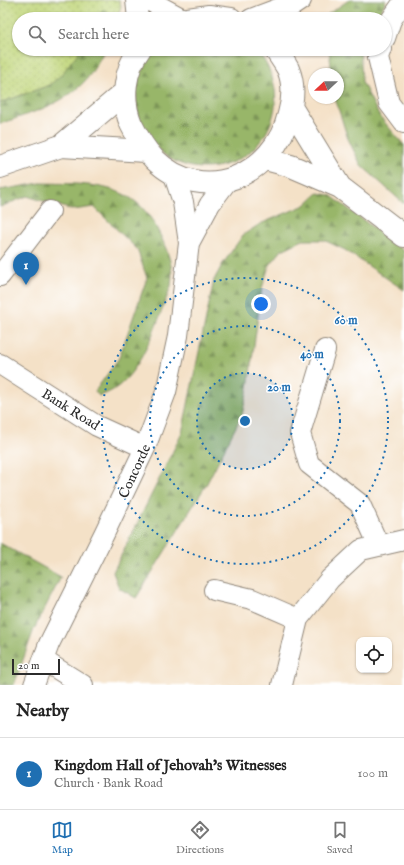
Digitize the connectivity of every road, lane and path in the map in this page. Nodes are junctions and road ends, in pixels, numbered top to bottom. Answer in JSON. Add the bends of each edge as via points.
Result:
{"nodes":[{"id":1,"x":136,"y":0,"type":"edge"},
{"id":2,"x":148,"y":0,"type":"edge"},
{"id":3,"x":404,"y":1,"type":"edge"},
{"id":4,"x":294,"y":8,"type":"edge"},
{"id":5,"x":137,"y":12,"type":"edge"},
{"id":6,"x":170,"y":12,"type":"edge"},
{"id":7,"x":269,"y":12,"type":"edge"},
{"id":8,"x":392,"y":19,"type":"edge"},
{"id":9,"x":136,"y":56,"type":"edge"},
{"id":10,"x":281,"y":56,"type":"edge"},
{"id":11,"x":378,"y":56,"type":"edge"},
{"id":12,"x":125,"y":92,"type":"junction"},
{"id":13,"x":291,"y":106,"type":"junction"},
{"id":14,"x":404,"y":123,"type":"edge"},
{"id":15,"x":61,"y":146,"type":"junction"},
{"id":16,"x":146,"y":151,"type":"junction"},
{"id":17,"x":265,"y":159,"type":"junction"},
{"id":18,"x":0,"y":167,"type":"edge"},
{"id":19,"x":174,"y":175,"type":"junction"},
{"id":20,"x":228,"y":180,"type":"junction"},
{"id":21,"x":340,"y":187,"type":"junction"},
{"id":22,"x":50,"y":211,"type":"dead end"},
{"id":23,"x":404,"y":236,"type":"edge"},
{"id":24,"x":189,"y":242,"type":"junction"},
{"id":25,"x":0,"y":276,"type":"edge"},
{"id":26,"x":326,"y":350,"type":"dead end"},
{"id":27,"x":0,"y":364,"type":"edge"},
{"id":28,"x":145,"y":448,"type":"junction"},
{"id":29,"x":404,"y":540,"type":"edge"},
{"id":30,"x":379,"y":546,"type":"junction"},
{"id":31,"x":214,"y":590,"type":"dead end"},
{"id":32,"x":298,"y":619,"type":"junction"},
{"id":33,"x":43,"y":660,"type":"junction"},
{"id":34,"x":34,"y":685,"type":"edge"},
{"id":35,"x":83,"y":685,"type":"edge"},
{"id":36,"x":282,"y":685,"type":"edge"}],
"edges":[{"from":1,"to":5,"type":"street"},
{"from":2,"to":6,"type":"street"},
{"from":3,"to":8,"type":"street"},
{"from":4,"to":7,"type":"street","via":[[280,8]]},
{"from":9,"to":12,"type":"main road","via":[[128,75]]},
{"from":10,"to":13,"type":"main road","via":[[290,76]]},
{"from":11,"to":14,"type":"street","via":[[389,103]]},
{"from":12,"to":15,"type":"main road"},
{"from":12,"to":16,"type":"main road","via":[[130,121]]},
{"from":13,"to":17,"type":"main road","via":[[284,130]]},
{"from":13,"to":21,"type":"main road"},
{"from":15,"to":16,"type":"main road"},
{"from":15,"to":18,"type":"main road"},
{"from":16,"to":19,"type":"main road"},
{"from":17,"to":20,"type":"main road","via":[[252,169]]},
{"from":17,"to":21,"type":"main road","via":[[291,166]]},
{"from":19,"to":20,"type":"main road","via":[[198,182]]},
{"from":19,"to":24,"type":"street","name":"Concorde","via":[[183,202]]},
{"from":20,"to":24,"type":"street","name":"Concorde","via":[[210,204]]},
{"from":21,"to":23,"type":"main road"},
{"from":22,"to":25,"type":"street"},
{"from":24,"to":28,"type":"street","name":"Concorde","via":[[178,336],[166,392]]},
{"from":26,"to":30,"type":"street","via":[[300,433],[310,464],[360,504]]},
{"from":27,"to":28,"type":"street","name":"Bank Road","via":[[97,426]]},
{"from":28,"to":33,"type":"street","name":"Concorde"},
{"from":29,"to":30,"type":"street"},
{"from":30,"to":32,"type":"street","via":[[361,550],[330,579]]},
{"from":31,"to":32,"type":"street","via":[[252,599]]},
{"from":32,"to":36,"type":"street"},
{"from":33,"to":34,"type":"street","name":"Concorde"},
{"from":33,"to":35,"type":"street"}]}
